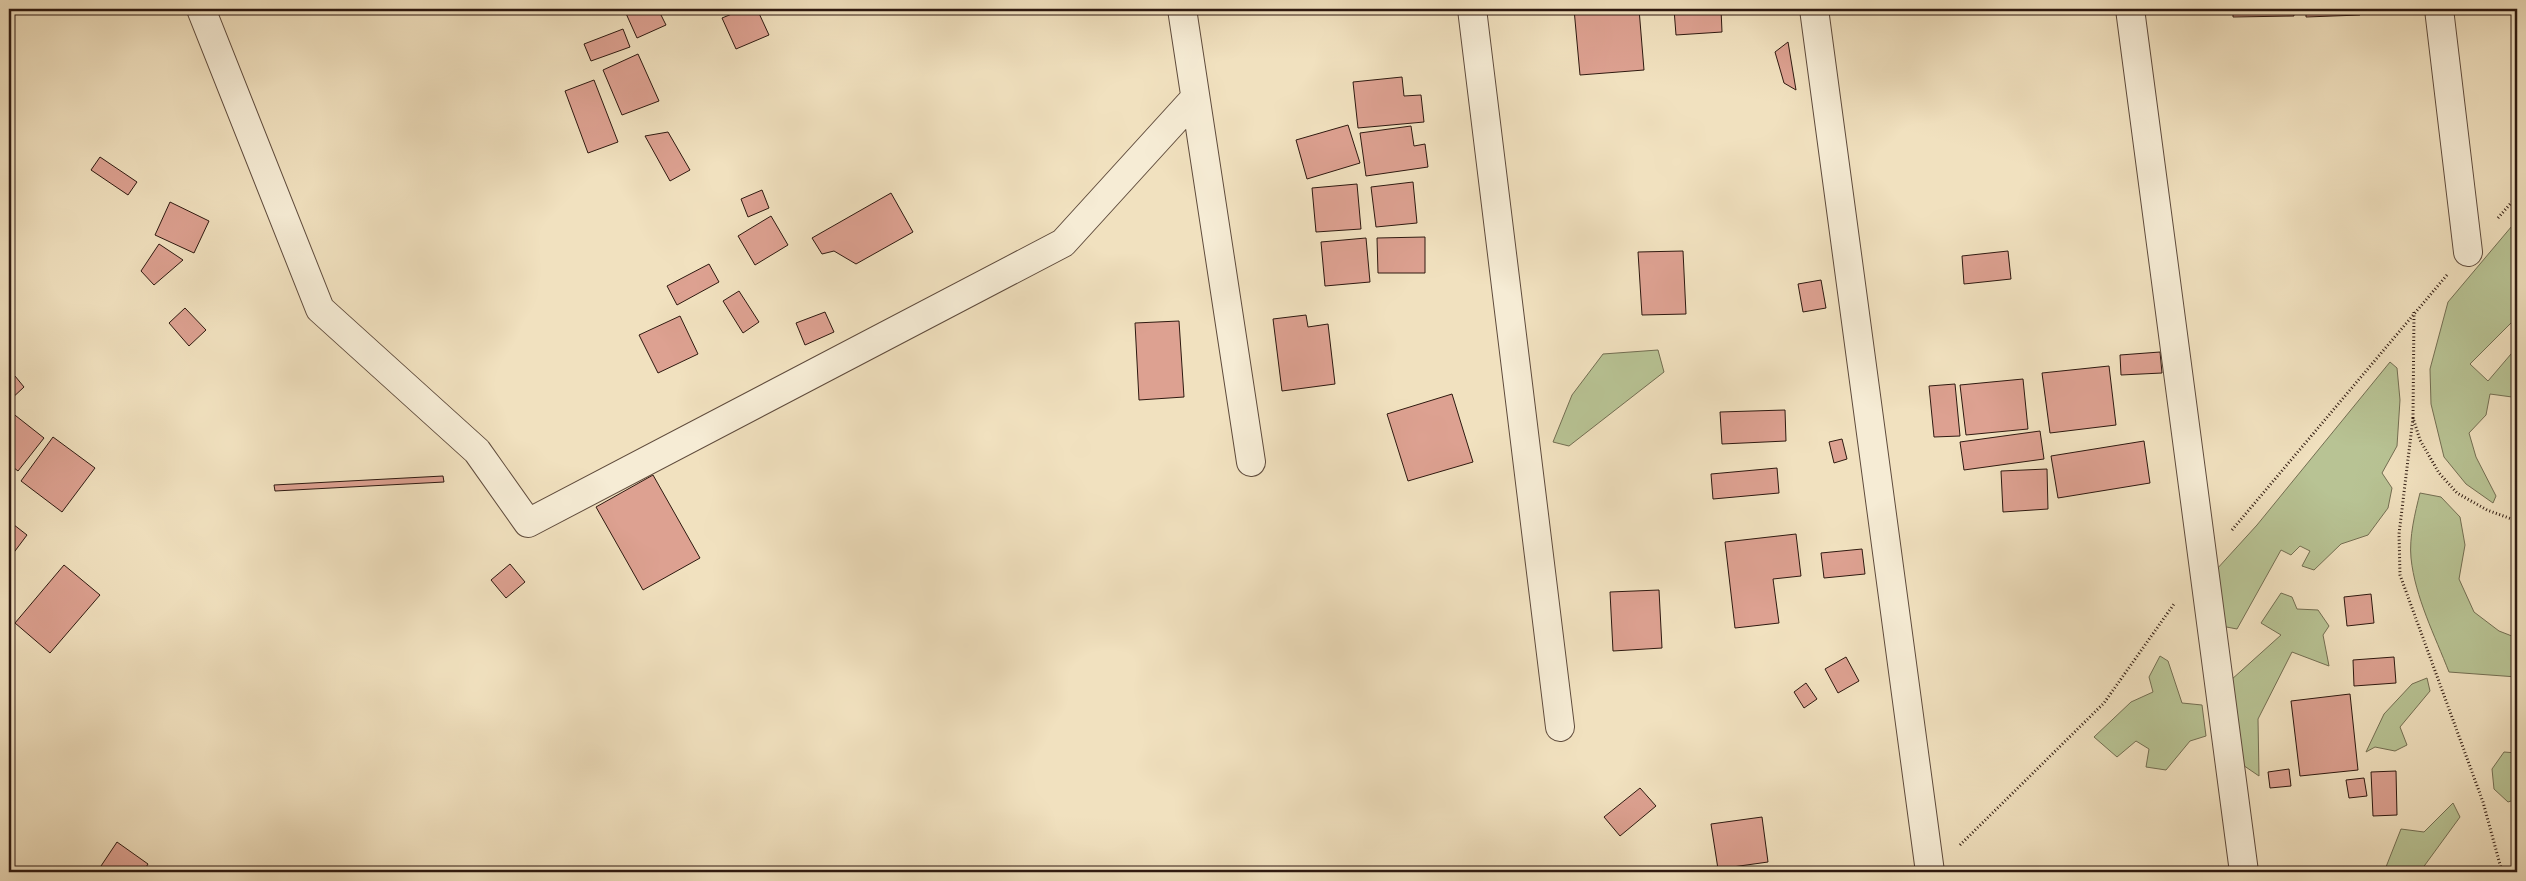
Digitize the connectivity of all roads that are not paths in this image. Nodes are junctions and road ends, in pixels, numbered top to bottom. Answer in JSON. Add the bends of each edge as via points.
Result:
{"nodes":[{"id":1,"x":201,"y":9,"type":"edge"},
{"id":2,"x":1182,"y":9,"type":"edge"},
{"id":3,"x":1472,"y":9,"type":"edge"},
{"id":4,"x":1814,"y":9,"type":"edge"},
{"id":5,"x":2130,"y":9,"type":"edge"},
{"id":6,"x":2439,"y":9,"type":"edge"},
{"id":7,"x":1196,"y":98,"type":"junction"},
{"id":8,"x":2468,"y":252,"type":"dead end"},
{"id":9,"x":1251,"y":462,"type":"dead end"},
{"id":10,"x":1560,"y":727,"type":"dead end"},
{"id":11,"x":1930,"y":872,"type":"edge"},
{"id":12,"x":2244,"y":872,"type":"edge"}],
"edges":[{"from":1,"to":7,"type":"street","via":[[320,310],[477,452],[528,523],[1063,243]]},
{"from":2,"to":7,"type":"street"},
{"from":3,"to":10,"type":"street"},
{"from":4,"to":11,"type":"street"},
{"from":5,"to":12,"type":"street"},
{"from":6,"to":8,"type":"street"},
{"from":7,"to":9,"type":"street"}]}
